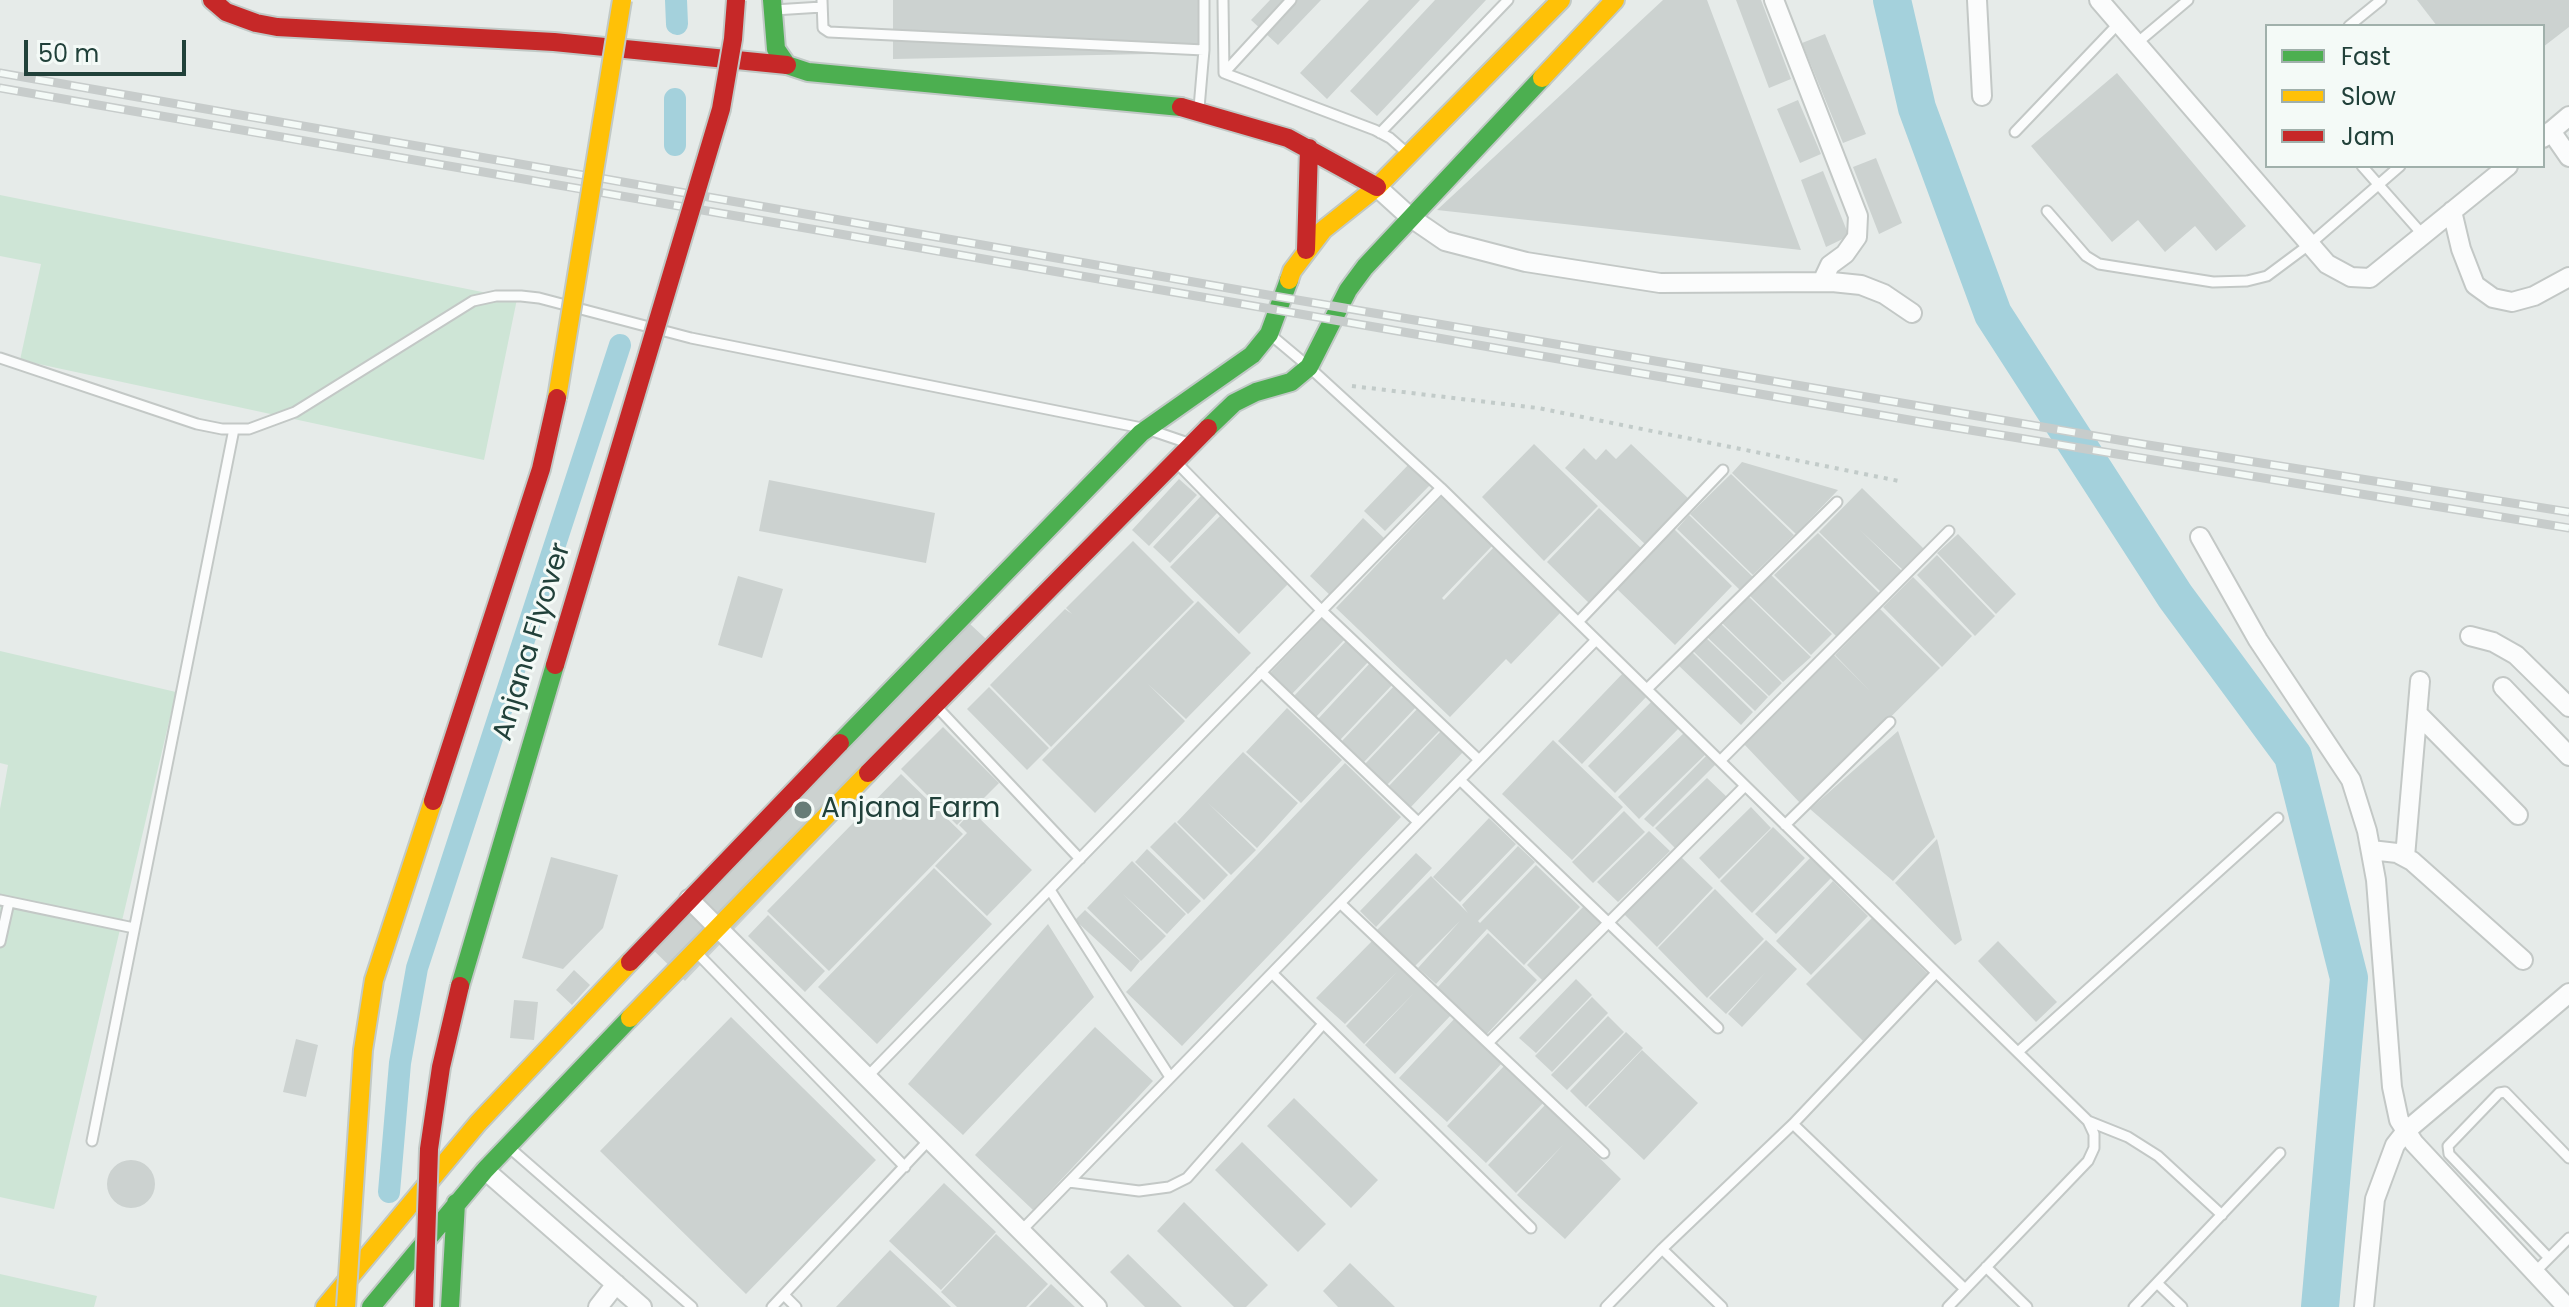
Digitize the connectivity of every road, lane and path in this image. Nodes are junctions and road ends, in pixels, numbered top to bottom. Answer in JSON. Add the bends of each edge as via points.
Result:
{"nodes":[{"id":1,"x":212,"y":0,"type":"edge"},
{"id":2,"x":622,"y":0,"type":"edge"},
{"id":3,"x":736,"y":0,"type":"edge"},
{"id":4,"x":1204,"y":0,"type":"edge"},
{"id":5,"x":1223,"y":0,"type":"edge"},
{"id":6,"x":1291,"y":0,"type":"edge"},
{"id":7,"x":1508,"y":0,"type":"edge"},
{"id":8,"x":1561,"y":0,"type":"edge"},
{"id":9,"x":1615,"y":0,"type":"edge"},
{"id":10,"x":1774,"y":0,"type":"edge"},
{"id":11,"x":1977,"y":0,"type":"edge"},
{"id":12,"x":2099,"y":0,"type":"edge"},
{"id":13,"x":2188,"y":0,"type":"edge"},
{"id":14,"x":2381,"y":0,"type":"edge"},
{"id":15,"x":822,"y":3,"type":"edge"},
{"id":16,"x":2176,"y":4,"type":"edge"},
{"id":17,"x":772,"y":5,"type":"edge"},
{"id":18,"x":2119,"y":23,"type":"junction"},
{"id":19,"x":2351,"y":24,"type":"edge"},
{"id":20,"x":2137,"y":43,"type":"junction"},
{"id":21,"x":1204,"y":50,"type":"junction"},
{"id":22,"x":787,"y":65,"type":"junction"},
{"id":23,"x":1224,"y":73,"type":"junction"},
{"id":24,"x":1982,"y":96,"type":"dead end"},
{"id":25,"x":1198,"y":111,"type":"junction"},
{"id":26,"x":2569,"y":116,"type":"edge"},
{"id":27,"x":2015,"y":132,"type":"dead end"},
{"id":28,"x":1380,"y":133,"type":"junction"},
{"id":29,"x":2547,"y":134,"type":"edge"},
{"id":30,"x":1309,"y":148,"type":"junction"},
{"id":31,"x":1409,"y":155,"type":"junction"},
{"id":32,"x":2569,"y":157,"type":"edge"},
{"id":33,"x":2364,"y":168,"type":"edge"},
{"id":34,"x":2398,"y":168,"type":"edge"},
{"id":35,"x":2506,"y":168,"type":"edge"},
{"id":36,"x":2378,"y":184,"type":"junction"},
{"id":37,"x":1377,"y":187,"type":"junction"},
{"id":38,"x":2047,"y":211,"type":"dead end"},
{"id":39,"x":2452,"y":211,"type":"junction"},
{"id":40,"x":1410,"y":217,"type":"junction"},
{"id":41,"x":2423,"y":235,"type":"junction"},
{"id":42,"x":2310,"y":244,"type":"junction"},
{"id":43,"x":1306,"y":250,"type":"junction"},
{"id":44,"x":2569,"y":277,"type":"edge"},
{"id":45,"x":1822,"y":282,"type":"junction"},
{"id":46,"x":1912,"y":313,"type":"dead end"},
{"id":47,"x":1269,"y":334,"type":"junction"},
{"id":48,"x":0,"y":358,"type":"edge"},
{"id":49,"x":1309,"y":367,"type":"junction"},
{"id":50,"x":1326,"y":383,"type":"junction"},
{"id":51,"x":234,"y":429,"type":"junction"},
{"id":52,"x":1147,"y":429,"type":"junction"},
{"id":53,"x":1191,"y":444,"type":"junction"},
{"id":54,"x":1174,"y":460,"type":"junction"},
{"id":55,"x":1723,"y":470,"type":"dead end"},
{"id":56,"x":1899,"y":481,"type":"dead end"},
{"id":57,"x":1441,"y":488,"type":"junction"},
{"id":58,"x":1837,"y":502,"type":"dead end"},
{"id":59,"x":1949,"y":531,"type":"dead end"},
{"id":60,"x":2200,"y":537,"type":"dead end"},
{"id":61,"x":1321,"y":610,"type":"junction"},
{"id":62,"x":1578,"y":622,"type":"junction"},
{"id":63,"x":2470,"y":636,"type":"dead end"},
{"id":64,"x":1596,"y":640,"type":"junction"},
{"id":65,"x":1261,"y":672,"type":"junction"},
{"id":66,"x":2420,"y":681,"type":"dead end"},
{"id":67,"x":2503,"y":687,"type":"dead end"},
{"id":68,"x":1647,"y":689,"type":"junction"},
{"id":69,"x":935,"y":704,"type":"junction"},
{"id":70,"x":2569,"y":707,"type":"edge"},
{"id":71,"x":2418,"y":714,"type":"junction"},
{"id":72,"x":1890,"y":722,"type":"dead end"},
{"id":73,"x":2569,"y":756,"type":"edge"},
{"id":74,"x":1479,"y":760,"type":"junction"},
{"id":75,"x":1720,"y":761,"type":"junction"},
{"id":76,"x":1460,"y":780,"type":"junction"},
{"id":77,"x":1745,"y":786,"type":"junction"},
{"id":78,"x":2518,"y":815,"type":"dead end"},
{"id":79,"x":2278,"y":818,"type":"dead end"},
{"id":80,"x":1418,"y":822,"type":"junction"},
{"id":81,"x":1785,"y":825,"type":"junction"},
{"id":82,"x":2371,"y":850,"type":"junction"},
{"id":83,"x":2405,"y":857,"type":"junction"},
{"id":84,"x":1080,"y":859,"type":"junction"},
{"id":85,"x":1050,"y":890,"type":"junction"},
{"id":86,"x":689,"y":899,"type":"junction"},
{"id":87,"x":5,"y":901,"type":"edge"},
{"id":88,"x":1340,"y":903,"type":"junction"},
{"id":89,"x":1608,"y":922,"type":"junction"},
{"id":90,"x":717,"y":927,"type":"junction"},
{"id":91,"x":134,"y":928,"type":"junction"},
{"id":92,"x":0,"y":942,"type":"edge"},
{"id":93,"x":694,"y":951,"type":"junction"},
{"id":94,"x":2523,"y":960,"type":"dead end"},
{"id":95,"x":1272,"y":973,"type":"junction"},
{"id":96,"x":1935,"y":974,"type":"junction"},
{"id":97,"x":2569,"y":993,"type":"edge"},
{"id":98,"x":1323,"y":1024,"type":"junction"},
{"id":99,"x":1718,"y":1028,"type":"dead end"},
{"id":100,"x":1488,"y":1043,"type":"junction"},
{"id":101,"x":2018,"y":1052,"type":"junction"},
{"id":102,"x":867,"y":1077,"type":"junction"},
{"id":103,"x":1170,"y":1077,"type":"junction"},
{"id":104,"x":2088,"y":1121,"type":"junction"},
{"id":105,"x":1793,"y":1124,"type":"junction"},
{"id":106,"x":2406,"y":1131,"type":"junction"},
{"id":107,"x":929,"y":1140,"type":"junction"},
{"id":108,"x":92,"y":1141,"type":"dead end"},
{"id":109,"x":458,"y":1147,"type":"junction"},
{"id":110,"x":508,"y":1147,"type":"junction"},
{"id":111,"x":1604,"y":1153,"type":"dead end"},
{"id":112,"x":2280,"y":1153,"type":"dead end"},
{"id":113,"x":2569,"y":1158,"type":"edge"},
{"id":114,"x":905,"y":1167,"type":"junction"},
{"id":115,"x":485,"y":1170,"type":"junction"},
{"id":116,"x":1069,"y":1182,"type":"junction"},
{"id":117,"x":456,"y":1206,"type":"junction"},
{"id":118,"x":2222,"y":1215,"type":"junction"},
{"id":119,"x":1531,"y":1228,"type":"dead end"},
{"id":120,"x":1021,"y":1231,"type":"junction"},
{"id":121,"x":2569,"y":1238,"type":"edge"},
{"id":122,"x":1662,"y":1249,"type":"junction"},
{"id":123,"x":2549,"y":1258,"type":"junction"},
{"id":124,"x":1986,"y":1267,"type":"junction"},
{"id":125,"x":2535,"y":1272,"type":"junction"},
{"id":126,"x":2157,"y":1283,"type":"junction"},
{"id":127,"x":616,"y":1284,"type":"junction"},
{"id":128,"x":1965,"y":1289,"type":"junction"},
{"id":129,"x":784,"y":1295,"type":"junction"},
{"id":130,"x":325,"y":1307,"type":"edge"},
{"id":131,"x":346,"y":1307,"type":"edge"},
{"id":132,"x":371,"y":1307,"type":"edge"},
{"id":133,"x":424,"y":1307,"type":"edge"},
{"id":134,"x":450,"y":1307,"type":"edge"},
{"id":135,"x":598,"y":1307,"type":"edge"},
{"id":136,"x":642,"y":1307,"type":"edge"},
{"id":137,"x":692,"y":1307,"type":"edge"},
{"id":138,"x":772,"y":1307,"type":"edge"},
{"id":139,"x":796,"y":1307,"type":"edge"},
{"id":140,"x":1097,"y":1307,"type":"edge"},
{"id":141,"x":1606,"y":1307,"type":"edge"},
{"id":142,"x":1722,"y":1307,"type":"edge"},
{"id":143,"x":1948,"y":1307,"type":"edge"},
{"id":144,"x":2027,"y":1307,"type":"edge"},
{"id":145,"x":2134,"y":1307,"type":"edge"},
{"id":146,"x":2182,"y":1307,"type":"edge"},
{"id":147,"x":2364,"y":1307,"type":"edge"},
{"id":148,"x":2567,"y":1307,"type":"edge"}],
"edges":[{"from":1,"to":22,"type":"main road","via":[[226,12],[277,27],[554,42]]},
{"from":2,"to":131,"type":"main road","name":"Anjana Flyover","bridge":true,"via":[[541,469],[374,980],[362,1066]]},
{"from":3,"to":133,"type":"main road","name":"Anjana Flyover","bridge":true,"via":[[721,109],[462,977],[429,1149]]},
{"from":4,"to":21,"type":"lane"},
{"from":5,"to":23,"type":"lane"},
{"from":6,"to":23,"type":"lane"},
{"from":7,"to":28,"type":"lane"},
{"from":8,"to":31,"type":"main road"},
{"from":9,"to":40,"type":"main road"},
{"from":10,"to":45,"type":"street","via":[[1858,216],[1857,237],[1830,265]]},
{"from":11,"to":24,"type":"street"},
{"from":12,"to":18,"type":"street"},
{"from":13,"to":16,"type":"lane"},
{"from":14,"to":19,"type":"lane"},
{"from":15,"to":17,"type":"lane"},
{"from":15,"to":21,"type":"lane","via":[[823,28],[829,32]]},
{"from":16,"to":20,"type":"lane"},
{"from":17,"to":22,"type":"main road","via":[[776,49]]},
{"from":18,"to":20,"type":"street"},
{"from":18,"to":27,"type":"lane"},
{"from":20,"to":42,"type":"street"},
{"from":21,"to":25,"type":"lane"},
{"from":22,"to":25,"type":"main road","via":[[808,72],[1143,100]]},
{"from":23,"to":28,"type":"lane"},
{"from":25,"to":30,"type":"main road"},
{"from":26,"to":29,"type":"street"},
{"from":28,"to":31,"type":"lane"},
{"from":29,"to":32,"type":"street"},
{"from":30,"to":37,"type":"main road"},
{"from":30,"to":43,"type":"main road"},
{"from":31,"to":37,"type":"main road"},
{"from":33,"to":36,"type":"lane"},
{"from":34,"to":36,"type":"lane"},
{"from":35,"to":39,"type":"street"},
{"from":36,"to":41,"type":"lane"},
{"from":36,"to":42,"type":"lane"},
{"from":37,"to":40,"type":"street"},
{"from":37,"to":43,"type":"main road"},
{"from":38,"to":42,"type":"lane","via":[[2099,264],[2213,282],[2267,276]]},
{"from":39,"to":41,"type":"street"},
{"from":39,"to":44,"type":"street","via":[[2475,285],[2493,298],[2512,302],[2534,296]]},
{"from":40,"to":45,"type":"street","via":[[1445,241],[1526,262],[1660,283]]},
{"from":40,"to":49,"type":"main road","via":[[1348,290]]},
{"from":41,"to":42,"type":"street","via":[[2370,278],[2351,277],[2327,264]]},
{"from":43,"to":47,"type":"main road","via":[[1292,271]]},
{"from":45,"to":46,"type":"street","via":[[1861,285]]},
{"from":47,"to":49,"type":"lane"},
{"from":47,"to":52,"type":"main road","via":[[1252,355]]},
{"from":48,"to":51,"type":"lane","via":[[197,424]]},
{"from":49,"to":50,"type":"lane"},
{"from":49,"to":53,"type":"main road","via":[[1291,382],[1234,403]]},
{"from":50,"to":56,"type":"path","via":[[1538,408]]},
{"from":50,"to":57,"type":"lane"},
{"from":51,"to":52,"type":"lane","via":[[249,429],[295,412],[473,301],[521,296],[691,338]]},
{"from":51,"to":91,"type":"lane"},
{"from":52,"to":53,"type":"lane"},
{"from":52,"to":86,"type":"main road"},
{"from":53,"to":54,"type":"main road"},
{"from":54,"to":61,"type":"lane"},
{"from":54,"to":69,"type":"main road"},
{"from":55,"to":62,"type":"lane"},
{"from":57,"to":61,"type":"lane"},
{"from":57,"to":62,"type":"lane"},
{"from":58,"to":68,"type":"lane"},
{"from":59,"to":75,"type":"lane"},
{"from":60,"to":82,"type":"street","via":[[2258,640],[2351,780]]},
{"from":61,"to":65,"type":"lane"},
{"from":61,"to":74,"type":"lane"},
{"from":62,"to":64,"type":"lane"},
{"from":63,"to":70,"type":"street","via":[[2516,655]]},
{"from":64,"to":68,"type":"lane"},
{"from":64,"to":74,"type":"lane"},
{"from":65,"to":80,"type":"lane"},
{"from":65,"to":84,"type":"lane"},
{"from":66,"to":71,"type":"street"},
{"from":67,"to":73,"type":"street"},
{"from":68,"to":75,"type":"lane"},
{"from":69,"to":84,"type":"lane"},
{"from":69,"to":90,"type":"main road"},
{"from":71,"to":78,"type":"street"},
{"from":71,"to":83,"type":"street"},
{"from":72,"to":81,"type":"lane"},
{"from":74,"to":76,"type":"lane"},
{"from":75,"to":77,"type":"lane"},
{"from":76,"to":80,"type":"lane"},
{"from":76,"to":89,"type":"lane"},
{"from":77,"to":81,"type":"lane"},
{"from":77,"to":89,"type":"lane"},
{"from":79,"to":101,"type":"lane"},
{"from":80,"to":88,"type":"lane"},
{"from":81,"to":96,"type":"lane"},
{"from":82,"to":83,"type":"street"},
{"from":82,"to":106,"type":"street","via":[[2392,1087]]},
{"from":83,"to":94,"type":"street"},
{"from":84,"to":85,"type":"lane"},
{"from":85,"to":102,"type":"lane"},
{"from":85,"to":103,"type":"lane"},
{"from":86,"to":90,"type":"street"},
{"from":86,"to":109,"type":"main road"},
{"from":87,"to":91,"type":"lane"},
{"from":87,"to":92,"type":"lane"},
{"from":88,"to":95,"type":"lane"},
{"from":88,"to":100,"type":"lane"},
{"from":89,"to":99,"type":"lane"},
{"from":89,"to":100,"type":"lane"},
{"from":90,"to":93,"type":"main road"},
{"from":90,"to":102,"type":"street"},
{"from":91,"to":108,"type":"lane"},
{"from":93,"to":110,"type":"main road"},
{"from":93,"to":114,"type":"lane"},
{"from":95,"to":98,"type":"lane"},
{"from":95,"to":103,"type":"lane"},
{"from":96,"to":101,"type":"lane"},
{"from":96,"to":105,"type":"lane"},
{"from":97,"to":106,"type":"street"},
{"from":98,"to":116,"type":"lane","via":[[1187,1178],[1139,1191]]},
{"from":98,"to":119,"type":"lane"},
{"from":100,"to":111,"type":"lane"},
{"from":101,"to":104,"type":"lane"},
{"from":102,"to":107,"type":"street"},
{"from":103,"to":116,"type":"lane"},
{"from":104,"to":118,"type":"lane","via":[[2158,1156]]},
{"from":104,"to":124,"type":"lane","via":[[2094,1134],[2088,1161]]},
{"from":105,"to":122,"type":"lane"},
{"from":105,"to":128,"type":"lane"},
{"from":106,"to":125,"type":"street"},
{"from":106,"to":147,"type":"street","via":[[2395,1145],[2375,1199]]},
{"from":107,"to":114,"type":"lane"},
{"from":107,"to":120,"type":"street"},
{"from":109,"to":117,"type":"main road"},
{"from":109,"to":130,"type":"main road"},
{"from":110,"to":115,"type":"main road"},
{"from":110,"to":137,"type":"lane"},
{"from":112,"to":118,"type":"lane"},
{"from":113,"to":123,"type":"lane","via":[[2505,1092],[2448,1146],[2449,1154]]},
{"from":114,"to":129,"type":"lane"},
{"from":115,"to":117,"type":"main road"},
{"from":115,"to":127,"type":"street"},
{"from":116,"to":120,"type":"lane"},
{"from":117,"to":132,"type":"main road"},
{"from":117,"to":134,"type":"main road"},
{"from":118,"to":126,"type":"lane"},
{"from":120,"to":140,"type":"street"},
{"from":121,"to":123,"type":"lane"},
{"from":122,"to":141,"type":"lane"},
{"from":122,"to":142,"type":"lane"},
{"from":123,"to":125,"type":"lane"},
{"from":124,"to":128,"type":"lane"},
{"from":124,"to":144,"type":"lane"},
{"from":125,"to":148,"type":"street"},
{"from":126,"to":145,"type":"lane"},
{"from":126,"to":146,"type":"lane"},
{"from":127,"to":135,"type":"street"},
{"from":127,"to":136,"type":"street"},
{"from":128,"to":143,"type":"lane"},
{"from":129,"to":138,"type":"lane"},
{"from":129,"to":139,"type":"lane"}]}
